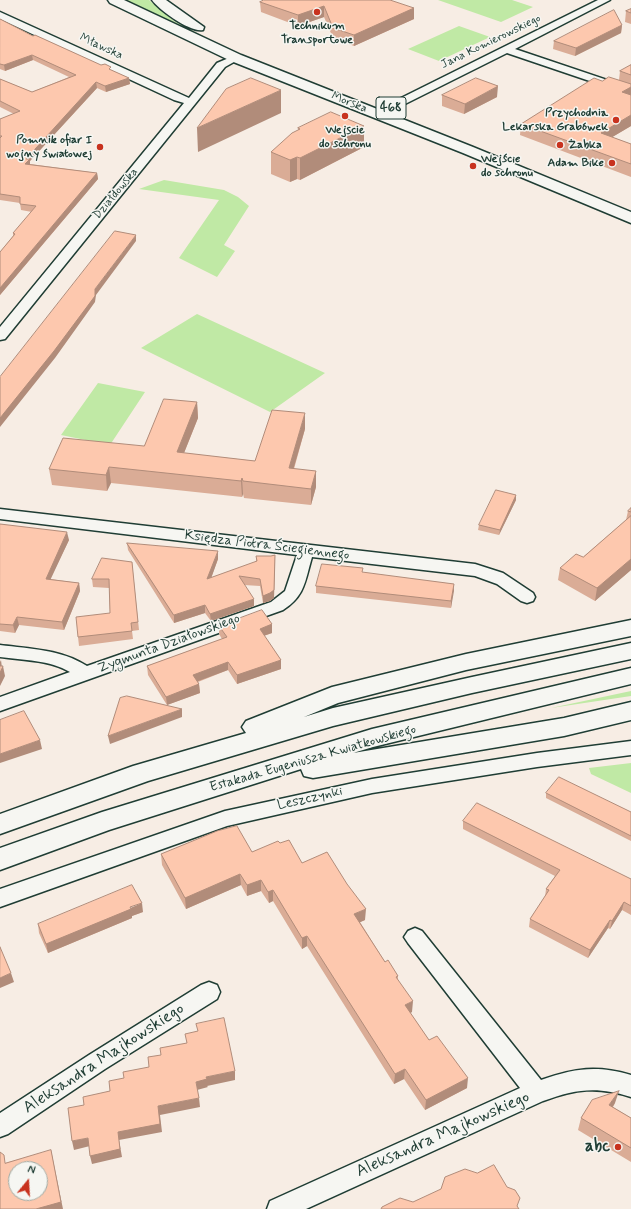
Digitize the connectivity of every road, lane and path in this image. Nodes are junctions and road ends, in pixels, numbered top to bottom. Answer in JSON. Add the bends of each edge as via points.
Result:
{"nodes":[{"id":1,"x":114,"y":0,"type":"edge"},
{"id":2,"x":158,"y":0,"type":"edge"},
{"id":3,"x":605,"y":0,"type":"edge"},
{"id":4,"x":0,"y":15,"type":"edge"},
{"id":5,"x":507,"y":50,"type":"junction"},
{"id":6,"x":236,"y":58,"type":"junction"},
{"id":7,"x":631,"y":92,"type":"edge"},
{"id":8,"x":191,"y":102,"type":"junction"},
{"id":9,"x":389,"y":108,"type":"junction"},
{"id":10,"x":558,"y":173,"type":"dead end"},
{"id":11,"x":631,"y":218,"type":"edge"},
{"id":12,"x":0,"y":336,"type":"edge"},
{"id":13,"x":0,"y":514,"type":"edge"},
{"id":14,"x":306,"y":551,"type":"junction"},
{"id":15,"x":527,"y":597,"type":"dead end"},
{"id":16,"x":631,"y":628,"type":"edge"},
{"id":17,"x":0,"y":651,"type":"edge"},
{"id":18,"x":631,"y":652,"type":"edge"},
{"id":19,"x":86,"y":674,"type":"junction"},
{"id":20,"x":631,"y":676,"type":"edge"},
{"id":21,"x":0,"y":704,"type":"edge"},
{"id":22,"x":631,"y":711,"type":"edge"},
{"id":23,"x":631,"y":748,"type":"edge"},
{"id":24,"x":142,"y":773,"type":"junction"},
{"id":25,"x":233,"y":782,"type":"junction"},
{"id":26,"x":0,"y":824,"type":"edge"},
{"id":27,"x":0,"y":860,"type":"edge"},
{"id":28,"x":0,"y":898,"type":"edge"},
{"id":29,"x":415,"y":937,"type":"dead end"},
{"id":30,"x":209,"y":992,"type":"dead end"},
{"id":31,"x":631,"y":1086,"type":"edge"},
{"id":32,"x":537,"y":1092,"type":"junction"},
{"id":33,"x":0,"y":1126,"type":"edge"},
{"id":34,"x":279,"y":1209,"type":"edge"}],
"edges":[{"from":1,"to":6,"type":"main road","name":"Morska","number":"468"},
{"from":2,"to":9,"type":"main road","name":"Morska","number":"468","via":[[182,18],[213,35],[280,65]]},
{"from":3,"to":5,"type":"street","name":"Jana Komierowskiego"},
{"from":4,"to":8,"type":"street","name":"Mławska"},
{"from":5,"to":7,"type":"street"},
{"from":5,"to":9,"type":"street","name":"Jana Komierowskiego"},
{"from":6,"to":8,"type":"street","name":"Działdowska","via":[[221,65]]},
{"from":6,"to":11,"type":"main road","name":"Morska","number":"468"},
{"from":8,"to":12,"type":"street","name":"Działdowska"},
{"from":9,"to":10,"type":"main road","name":"Morska","number":"468"},
{"from":13,"to":14,"type":"street","name":"Księdza Piotra Ściegiennego"},
{"from":14,"to":15,"type":"street","name":"Księdza Piotra Ściegiennego","via":[[475,570],[495,575]]},
{"from":14,"to":19,"type":"street","name":"Zygmunta Działowskiego","via":[[293,593],[277,606]]},
{"from":16,"to":24,"type":"main road","via":[[466,662],[332,696]]},
{"from":17,"to":19,"type":"street","via":[[67,662]]},
{"from":18,"to":24,"type":"main road","via":[[333,717]]},
{"from":19,"to":21,"type":"street","name":"Zygmunta Działowskiego"},
{"from":20,"to":25,"type":"main road","name":"Estakada Eugeniusza Kwiatkowskiego","via":[[372,738]]},
{"from":22,"to":25,"type":"main road","via":[[564,727]]},
{"from":23,"to":28,"type":"street","name":"Leszczynki","via":[[379,784],[225,819]]},
{"from":24,"to":26,"type":"main road"},
{"from":25,"to":27,"type":"main road","name":"Estakada Eugeniusza Kwiatkowskiego","via":[[102,822]]},
{"from":29,"to":32,"type":"street","name":"Aleksandra Majkowskiego"},
{"from":30,"to":33,"type":"street","name":"Aleksandra Majkowskiego"},
{"from":31,"to":32,"type":"street","via":[[612,1079],[590,1078],[561,1083]]},
{"from":32,"to":34,"type":"street","name":"Aleksandra Majkowskiego"}]}
